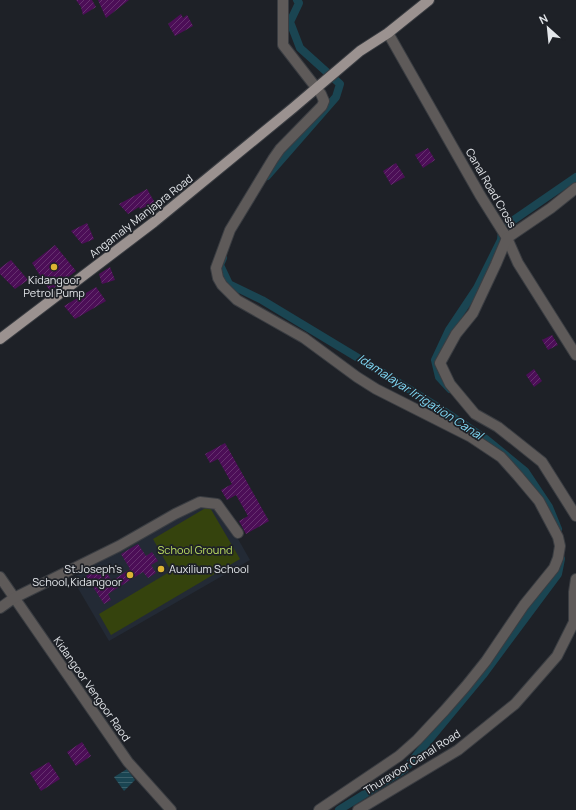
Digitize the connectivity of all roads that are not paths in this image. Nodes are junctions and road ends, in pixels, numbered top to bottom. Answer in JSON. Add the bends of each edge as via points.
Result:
{"nodes":[{"id":1,"x":283,"y":0,"type":"edge"},
{"id":2,"x":429,"y":0,"type":"edge"},
{"id":3,"x":388,"y":33,"type":"junction"},
{"id":4,"x":318,"y":87,"type":"junction"},
{"id":5,"x":576,"y":188,"type":"edge"},
{"id":6,"x":507,"y":238,"type":"junction"},
{"id":7,"x":0,"y":339,"type":"edge"},
{"id":8,"x":576,"y":355,"type":"edge"},
{"id":9,"x":576,"y":516,"type":"edge"},
{"id":10,"x":238,"y":533,"type":"dead end"},
{"id":11,"x":0,"y":577,"type":"edge"},
{"id":12,"x":576,"y":579,"type":"edge"},
{"id":13,"x":14,"y":598,"type":"junction"},
{"id":14,"x":0,"y":608,"type":"edge"},
{"id":15,"x":171,"y":810,"type":"edge"},
{"id":16,"x":319,"y":810,"type":"edge"},
{"id":17,"x":358,"y":810,"type":"edge"}],
"edges":[{"from":1,"to":4,"type":"street","via":[[283,45]]},
{"from":2,"to":3,"type":"main road","name":"Angamaly Manjapra Road"},
{"from":3,"to":4,"type":"main road","name":"Angamaly Manjapra Road","via":[[360,51]]},
{"from":3,"to":6,"type":"street","name":"Canal Road Cross"},
{"from":4,"to":7,"type":"main road","name":"Angamaly Manjapra Road","via":[[154,222]]},
{"from":4,"to":16,"type":"street","via":[[324,101],[322,106],[273,159],[230,230],[216,268],[222,286],[237,300],[304,338],[364,381],[471,437],[500,457],[539,501],[560,546],[554,568],[524,605],[486,661],[445,710],[399,756]]},
{"from":5,"to":6,"type":"street"},
{"from":6,"to":8,"type":"street","name":"Canal Road Cross","via":[[518,263]]},
{"from":6,"to":9,"type":"street","via":[[473,313],[456,334],[440,362],[450,384],[475,414],[498,427],[542,462]]},
{"from":10,"to":13,"type":"street","via":[[217,504],[200,502]]},
{"from":11,"to":13,"type":"street","name":"Kidangoor Vengoor Raod"},
{"from":12,"to":17,"type":"street","name":"Thuravoor Canal Road","via":[[574,622],[557,656],[515,704],[458,750]]},
{"from":13,"to":14,"type":"street"},
{"from":13,"to":15,"type":"street","name":"Kidangoor Vengoor Raod","via":[[128,762]]}]}
